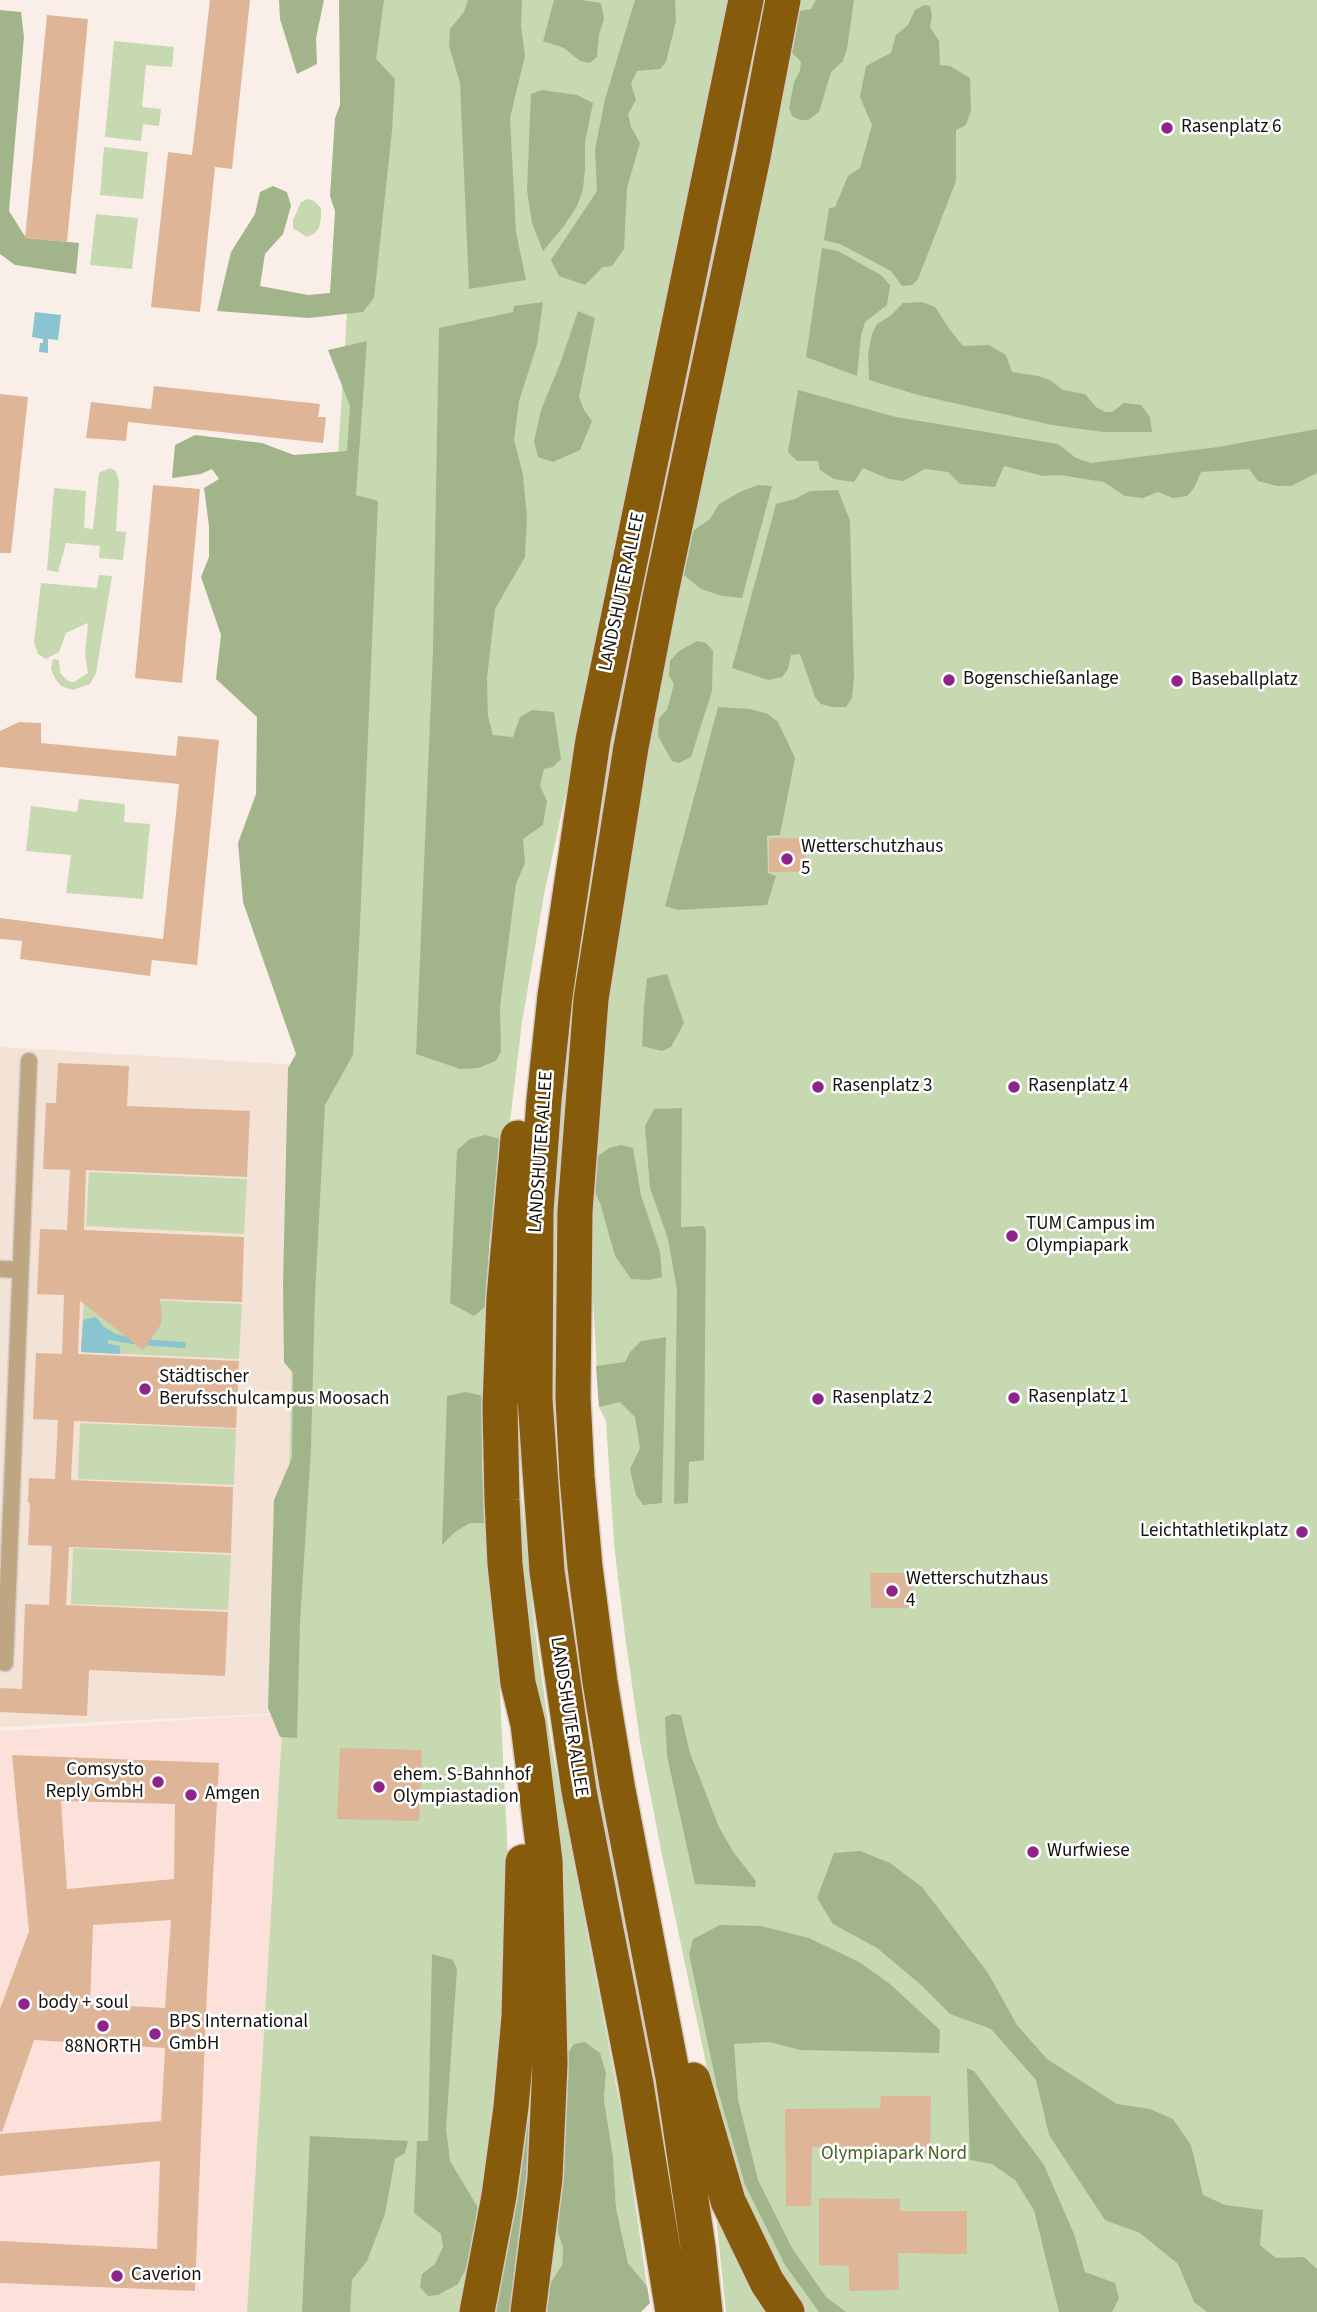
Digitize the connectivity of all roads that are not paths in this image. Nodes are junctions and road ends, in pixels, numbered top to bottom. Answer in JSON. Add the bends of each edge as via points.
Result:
{"nodes":[{"id":1,"x":746,"y":0,"type":"edge"},
{"id":2,"x":783,"y":0,"type":"edge"},
{"id":3,"x":551,"y":1036,"type":"junction"},
{"id":4,"x":29,"y":1060,"type":"dead end"},
{"id":5,"x":0,"y":1269,"type":"edge"},
{"id":6,"x":20,"y":1270,"type":"junction"},
{"id":7,"x":8,"y":1391,"type":"edge"},
{"id":8,"x":5,"y":1663,"type":"dead end"},
{"id":9,"x":518,"y":1683,"type":"junction"},
{"id":10,"x":650,"y":1957,"type":"junction"},
{"id":11,"x":477,"y":2312,"type":"edge"},
{"id":12,"x":528,"y":2312,"type":"edge"},
{"id":13,"x":673,"y":2312,"type":"edge"},
{"id":14,"x":705,"y":2312,"type":"edge"},
{"id":15,"x":787,"y":2312,"type":"edge"}],
"edges":[{"from":1,"to":3,"type":"highway","name":"LANDSHUTER ALLEE","via":[[593,740]]},
{"from":2,"to":10,"type":"highway","name":"LANDSHUTER ALLEE","via":[[631,747],[600,933],[582,1102],[575,1211],[577,1477],[600,1682]]},
{"from":3,"to":9,"type":"highway","via":[[523,1097],[504,1298],[502,1500]]},
{"from":3,"to":13,"type":"highway","name":"LANDSHUTER ALLEE","via":[[537,1197],[534,1306],[535,1399],[547,1571],[579,1791],[636,2084]]},
{"from":4,"to":6,"type":"street"},
{"from":5,"to":6,"type":"street"},
{"from":6,"to":7,"type":"street"},
{"from":7,"to":8,"type":"street"},
{"from":9,"to":11,"type":"highway","via":[[523,1863],[519,2017],[499,2196]]},
{"from":9,"to":12,"type":"highway","via":[[528,1724],[545,1861],[549,1979],[545,2178]]},
{"from":10,"to":14,"type":"highway","name":"LANDSHUTER ALLEE","via":[[673,2077]]},
{"from":10,"to":15,"type":"highway","via":[[685,2050],[728,2201],[767,2282]]}]}
